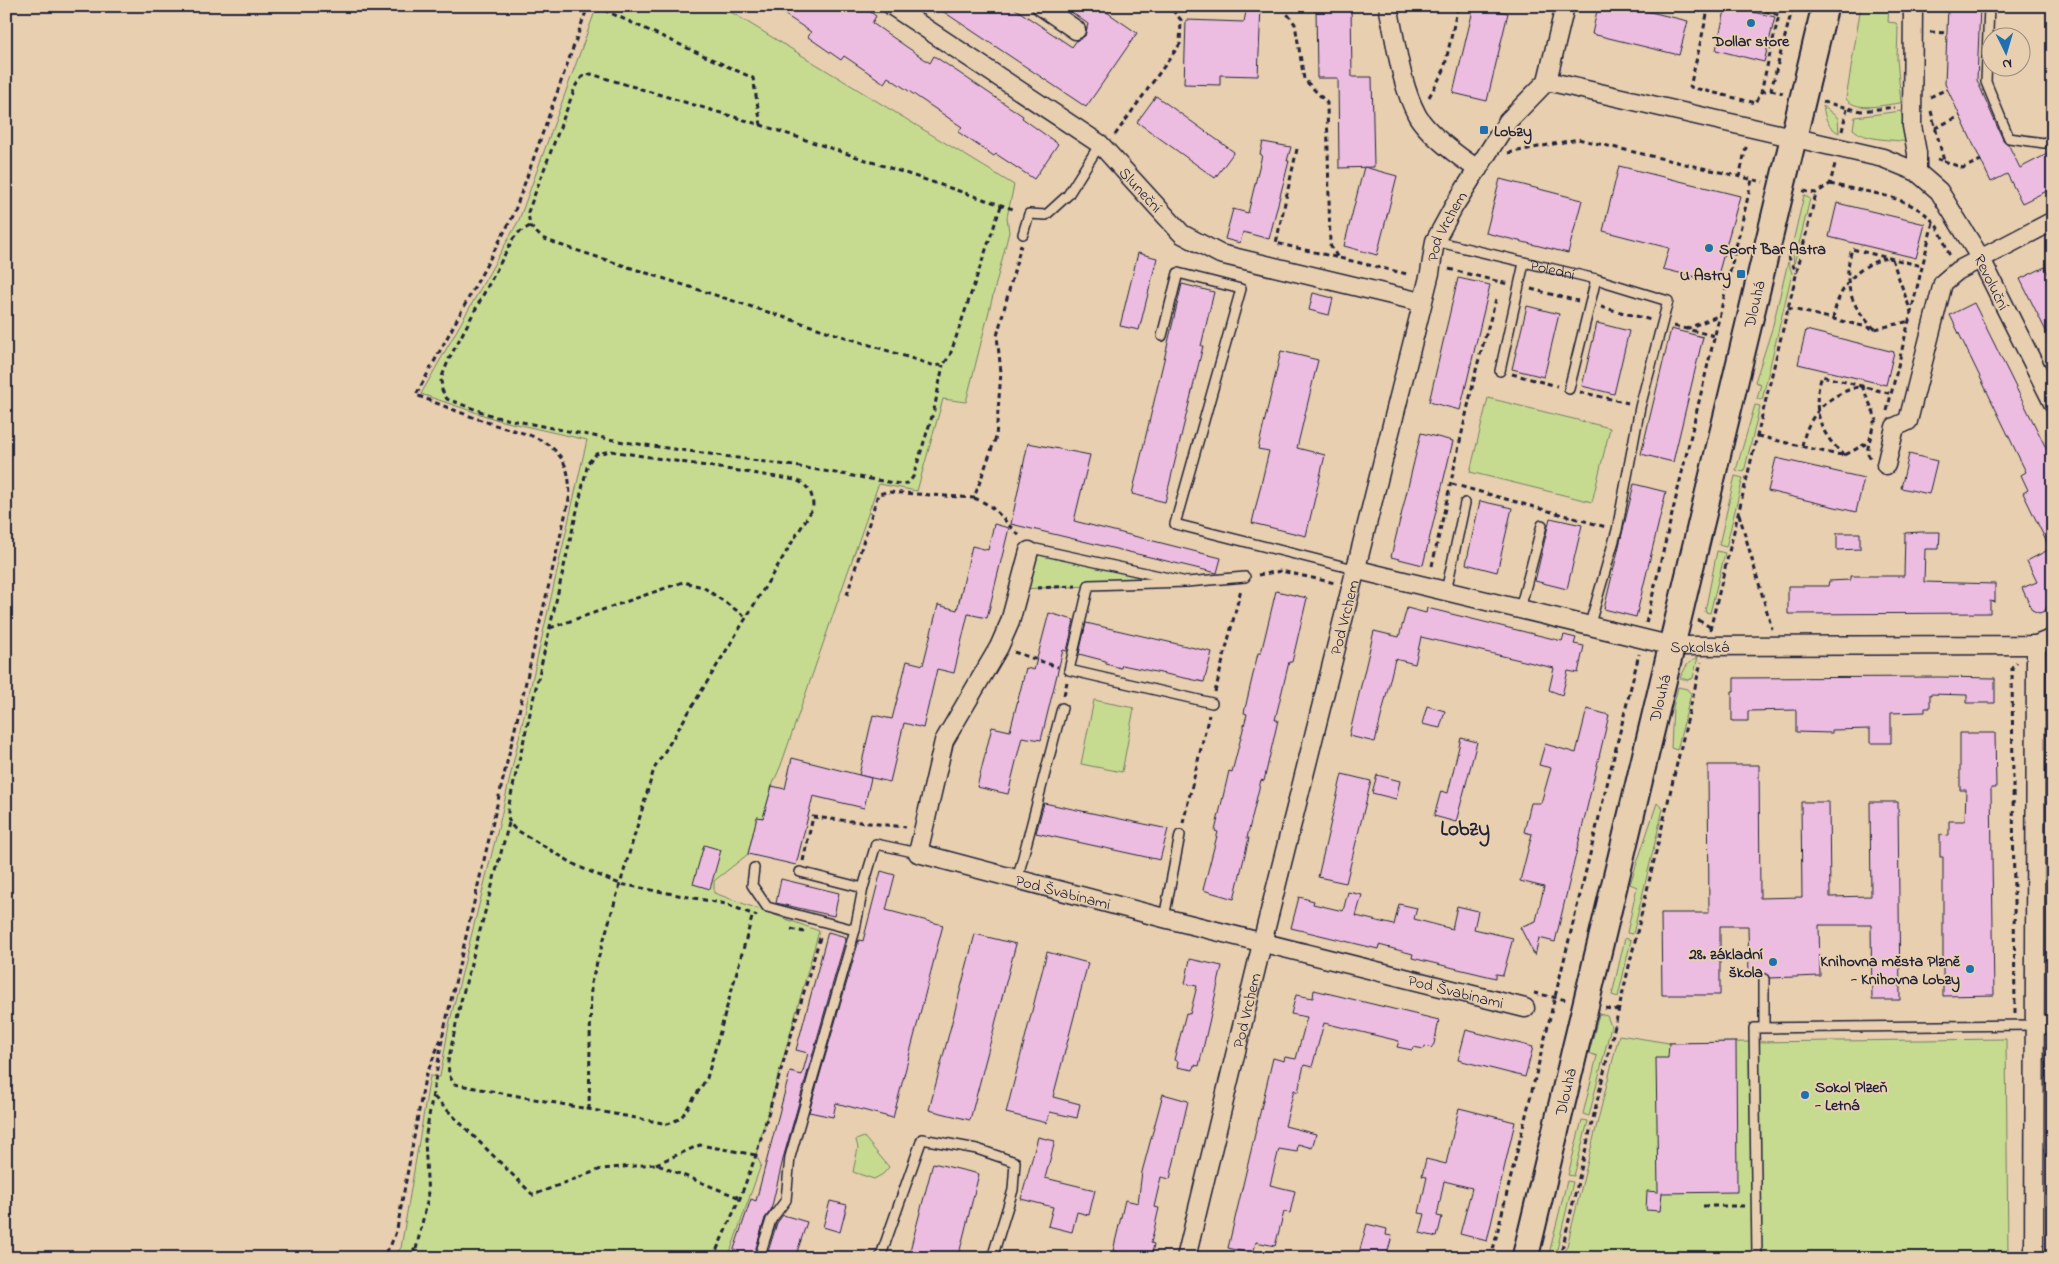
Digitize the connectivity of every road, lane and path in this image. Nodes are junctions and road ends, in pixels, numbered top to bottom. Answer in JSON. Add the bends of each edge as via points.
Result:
{"nodes":[{"id":1,"x":588,"y":6,"type":"edge"},
{"id":2,"x":1041,"y":6,"type":"edge"},
{"id":3,"x":1169,"y":6,"type":"edge"},
{"id":4,"x":1285,"y":6,"type":"edge"},
{"id":5,"x":1388,"y":6,"type":"edge"},
{"id":6,"x":1458,"y":6,"type":"edge"},
{"id":7,"x":1565,"y":6,"type":"edge"},
{"id":8,"x":1694,"y":6,"type":"edge"},
{"id":9,"x":1748,"y":6,"type":"edge"},
{"id":10,"x":1793,"y":6,"type":"edge"},
{"id":11,"x":1825,"y":6,"type":"edge"},
{"id":12,"x":1913,"y":6,"type":"edge"},
{"id":13,"x":1990,"y":6,"type":"edge"},
{"id":14,"x":900,"y":8,"type":"edge"},
{"id":15,"x":1709,"y":8,"type":"edge"},
{"id":16,"x":604,"y":10,"type":"dead end"},
{"id":17,"x":1076,"y":30,"type":"dead end"},
{"id":18,"x":1547,"y":81,"type":"junction"},
{"id":19,"x":1947,"y":89,"type":"dead end"},
{"id":20,"x":1771,"y":90,"type":"junction"},
{"id":21,"x":1761,"y":92,"type":"junction"},
{"id":22,"x":1804,"y":98,"type":"junction"},
{"id":23,"x":1912,"y":106,"type":"junction"},
{"id":24,"x":1960,"y":116,"type":"dead end"},
{"id":25,"x":1417,"y":117,"type":"junction"},
{"id":26,"x":761,"y":125,"type":"junction"},
{"id":27,"x":1935,"y":128,"type":"dead end"},
{"id":28,"x":1795,"y":138,"type":"junction"},
{"id":29,"x":2053,"y":139,"type":"edge"},
{"id":30,"x":1102,"y":147,"type":"junction"},
{"id":31,"x":1297,"y":149,"type":"dead end"},
{"id":32,"x":1944,"y":160,"type":"dead end"},
{"id":33,"x":1980,"y":160,"type":"dead end"},
{"id":34,"x":1482,"y":163,"type":"junction"},
{"id":35,"x":1917,"y":172,"type":"junction"},
{"id":36,"x":1752,"y":180,"type":"junction"},
{"id":37,"x":1830,"y":184,"type":"dead end"},
{"id":38,"x":1783,"y":187,"type":"junction"},
{"id":39,"x":1816,"y":193,"type":"dead end"},
{"id":40,"x":1001,"y":206,"type":"junction"},
{"id":41,"x":1029,"y":214,"type":"junction"},
{"id":42,"x":1933,"y":222,"type":"junction"},
{"id":43,"x":530,"y":226,"type":"junction"},
{"id":44,"x":2050,"y":228,"type":"edge"},
{"id":45,"x":1023,"y":234,"type":"joint"},
{"id":46,"x":1435,"y":241,"type":"junction"},
{"id":47,"x":1338,"y":258,"type":"junction"},
{"id":48,"x":1889,"y":258,"type":"junction"},
{"id":49,"x":1981,"y":259,"type":"junction"},
{"id":50,"x":1524,"y":263,"type":"junction"},
{"id":51,"x":1922,"y":266,"type":"junction"},
{"id":52,"x":1443,"y":267,"type":"dead end"},
{"id":53,"x":1957,"y":271,"type":"junction"},
{"id":54,"x":1407,"y":274,"type":"dead end"},
{"id":55,"x":1596,"y":279,"type":"junction"},
{"id":56,"x":1848,"y":282,"type":"junction"},
{"id":57,"x":1519,"y":286,"type":"junction"},
{"id":58,"x":1496,"y":299,"type":"dead end"},
{"id":59,"x":1422,"y":302,"type":"junction"},
{"id":60,"x":1590,"y":304,"type":"junction"},
{"id":61,"x":1788,"y":308,"type":"junction"},
{"id":62,"x":1911,"y":313,"type":"junction"},
{"id":63,"x":1720,"y":315,"type":"junction"},
{"id":64,"x":1833,"y":319,"type":"junction"},
{"id":65,"x":1910,"y":320,"type":"junction"},
{"id":66,"x":1662,"y":323,"type":"junction"},
{"id":67,"x":1686,"y":329,"type":"junction"},
{"id":68,"x":1875,"y":329,"type":"junction"},
{"id":69,"x":1162,"y":336,"type":"dead end"},
{"id":70,"x":1715,"y":336,"type":"junction"},
{"id":71,"x":944,"y":364,"type":"junction"},
{"id":72,"x":1500,"y":371,"type":"dead end"},
{"id":73,"x":1862,"y":386,"type":"junction"},
{"id":74,"x":1569,"y":389,"type":"dead end"},
{"id":75,"x":1892,"y":394,"type":"junction"},
{"id":76,"x":2053,"y":403,"type":"edge"},
{"id":77,"x":1817,"y":411,"type":"junction"},
{"id":78,"x":1877,"y":420,"type":"junction"},
{"id":79,"x":1758,"y":436,"type":"junction"},
{"id":80,"x":1869,"y":442,"type":"junction"},
{"id":81,"x":1802,"y":446,"type":"junction"},
{"id":82,"x":1845,"y":455,"type":"junction"},
{"id":83,"x":1886,"y":465,"type":"joint"},
{"id":84,"x":1452,"y":484,"type":"junction"},
{"id":85,"x":974,"y":498,"type":"junction"},
{"id":86,"x":1465,"y":503,"type":"dead end"},
{"id":87,"x":1739,"y":514,"type":"junction"},
{"id":88,"x":1004,"y":522,"type":"dead end"},
{"id":89,"x":1542,"y":525,"type":"dead end"},
{"id":90,"x":1616,"y":530,"type":"junction"},
{"id":91,"x":1030,"y":551,"type":"joint"},
{"id":92,"x":1432,"y":566,"type":"dead end"},
{"id":93,"x":1354,"y":569,"type":"junction"},
{"id":94,"x":1244,"y":577,"type":"junction"},
{"id":95,"x":1187,"y":582,"type":"junction"},
{"id":96,"x":1089,"y":585,"type":"junction"},
{"id":97,"x":1350,"y":586,"type":"junction"},
{"id":98,"x":1018,"y":589,"type":"junction"},
{"id":99,"x":1446,"y":591,"type":"junction"},
{"id":100,"x":846,"y":595,"type":"dead end"},
{"id":101,"x":1520,"y":609,"type":"junction"},
{"id":102,"x":746,"y":617,"type":"junction"},
{"id":103,"x":1589,"y":627,"type":"junction"},
{"id":104,"x":549,"y":628,"type":"junction"},
{"id":105,"x":1772,"y":631,"type":"dead end"},
{"id":106,"x":2053,"y":638,"type":"edge"},
{"id":107,"x":1642,"y":639,"type":"junction"},
{"id":108,"x":2036,"y":645,"type":"junction"},
{"id":109,"x":1672,"y":646,"type":"junction"},
{"id":110,"x":1706,"y":646,"type":"junction"},
{"id":111,"x":999,"y":647,"type":"junction"},
{"id":112,"x":1069,"y":670,"type":"junction"},
{"id":113,"x":1212,"y":703,"type":"junction"},
{"id":114,"x":1062,"y":708,"type":"joint"},
{"id":115,"x":509,"y":823,"type":"junction"},
{"id":116,"x":924,"y":829,"type":"junction"},
{"id":117,"x":1180,"y":835,"type":"joint"},
{"id":118,"x":918,"y":853,"type":"junction"},
{"id":119,"x":754,"y":868,"type":"dead end"},
{"id":120,"x":800,"y":872,"type":"joint"},
{"id":121,"x":1017,"y":880,"type":"junction"},
{"id":122,"x":620,"y":884,"type":"junction"},
{"id":123,"x":863,"y":888,"type":"junction"},
{"id":124,"x":753,"y":914,"type":"junction"},
{"id":125,"x":761,"y":917,"type":"dead end"},
{"id":126,"x":1164,"y":918,"type":"junction"},
{"id":127,"x":822,"y":923,"type":"junction"},
{"id":128,"x":786,"y":927,"type":"dead end"},
{"id":129,"x":855,"y":930,"type":"junction"},
{"id":130,"x":1262,"y":943,"type":"junction"},
{"id":131,"x":1764,"y":979,"type":"dead end"},
{"id":132,"x":1525,"y":1008,"type":"dead end"},
{"id":133,"x":2044,"y":1024,"type":"edge"},
{"id":134,"x":1764,"y":1027,"type":"junction"},
{"id":135,"x":443,"y":1034,"type":"junction"},
{"id":136,"x":434,"y":1097,"type":"junction"},
{"id":137,"x":589,"y":1110,"type":"junction"},
{"id":138,"x":756,"y":1155,"type":"junction"},
{"id":139,"x":655,"y":1164,"type":"junction"},
{"id":140,"x":740,"y":1198,"type":"junction"},
{"id":141,"x":1703,"y":1206,"type":"dead end"},
{"id":142,"x":1757,"y":1206,"type":"junction"},
{"id":143,"x":416,"y":1248,"type":"junction"},
{"id":144,"x":379,"y":1258,"type":"edge"},
{"id":145,"x":407,"y":1258,"type":"edge"},
{"id":146,"x":414,"y":1258,"type":"edge"},
{"id":147,"x":712,"y":1258,"type":"edge"},
{"id":148,"x":759,"y":1258,"type":"edge"},
{"id":149,"x":880,"y":1258,"type":"edge"},
{"id":150,"x":992,"y":1258,"type":"edge"},
{"id":151,"x":1186,"y":1258,"type":"edge"},
{"id":152,"x":1491,"y":1258,"type":"edge"},
{"id":153,"x":1525,"y":1258,"type":"edge"},
{"id":154,"x":1560,"y":1258,"type":"edge"},
{"id":155,"x":1757,"y":1258,"type":"edge"},
{"id":156,"x":2034,"y":1258,"type":"edge"}],
"edges":[{"from":1,"to":135,"type":"path","via":[[512,216],[416,395],[543,442],[558,454],[568,469],[570,495]]},
{"from":2,"to":17,"type":"street"},
{"from":3,"to":30,"type":"path","via":[[1181,20],[1180,44]]},
{"from":4,"to":47,"type":"path","via":[[1295,24],[1304,80],[1327,103],[1330,245]]},
{"from":5,"to":25,"type":"street","via":[[1407,91]]},
{"from":6,"to":25,"type":"path","via":[[1444,70]]},
{"from":7,"to":18,"type":"street"},
{"from":8,"to":15,"type":"path"},
{"from":9,"to":21,"type":"path","via":[[1779,15]]},
{"from":10,"to":20,"type":"path"},
{"from":11,"to":22,"type":"street"},
{"from":12,"to":23,"type":"street"},
{"from":13,"to":29,"type":"lane","via":[[1986,82],[2009,138],[2044,143]]},
{"from":14,"to":30,"type":"street","name":"Sluneční"},
{"from":15,"to":21,"type":"path","via":[[1690,87],[1756,103]]},
{"from":16,"to":26,"type":"path","via":[[753,78]]},
{"from":18,"to":28,"type":"street","name":"Revoluční"},
{"from":18,"to":34,"type":"street","name":"Pod Vrchem","via":[[1508,121]]},
{"from":19,"to":23,"type":"path"},
{"from":20,"to":21,"type":"path"},
{"from":20,"to":22,"type":"path"},
{"from":22,"to":23,"type":"path","via":[[1861,111]]},
{"from":22,"to":28,"type":"street"},
{"from":23,"to":35,"type":"street"},
{"from":24,"to":27,"type":"path"},
{"from":25,"to":34,"type":"street","via":[[1455,154]]},
{"from":26,"to":40,"type":"path"},
{"from":26,"to":43,"type":"path","via":[[590,74],[582,77],[576,85],[528,212]]},
{"from":28,"to":35,"type":"street","name":"Revoluční","via":[[1883,158]]},
{"from":28,"to":38,"type":"street","name":"Dlouhá"},
{"from":30,"to":41,"type":"lane","via":[[1068,195],[1046,215]]},
{"from":30,"to":59,"type":"street","name":"Sluneční","via":[[1182,234],[1199,244],[1220,254]]},
{"from":31,"to":47,"type":"path","via":[[1276,243]]},
{"from":32,"to":33,"type":"path","via":[[1963,168]]},
{"from":34,"to":36,"type":"path","via":[[1578,139]]},
{"from":34,"to":46,"type":"street","name":"Pod Vrchem"},
{"from":35,"to":49,"type":"street","name":"Revoluční","via":[[1939,191]]},
{"from":36,"to":38,"type":"path"},
{"from":36,"to":63,"type":"path"},
{"from":37,"to":42,"type":"path","via":[[1918,208]]},
{"from":38,"to":109,"type":"street","name":"Dlouhá"},
{"from":39,"to":61,"type":"path"},
{"from":40,"to":41,"type":"path"},
{"from":40,"to":71,"type":"path","via":[[950,355]]},
{"from":41,"to":45,"type":"lane"},
{"from":42,"to":51,"type":"path"},
{"from":42,"to":53,"type":"path"},
{"from":43,"to":71,"type":"path","via":[[542,238],[560,246],[935,366]]},
{"from":43,"to":71,"type":"path","via":[[513,239],[449,359],[441,379],[442,390],[454,403],[496,417],[624,442],[900,484],[908,483],[913,477],[934,410]]},
{"from":44,"to":49,"type":"street"},
{"from":45,"to":85,"type":"path","via":[[996,336],[1001,372],[996,437]]},
{"from":46,"to":50,"type":"lane","name":"Polední"},
{"from":46,"to":59,"type":"street","name":"Pod Vrchem"},
{"from":47,"to":54,"type":"path"},
{"from":48,"to":51,"type":"path"},
{"from":48,"to":56,"type":"path","via":[[1868,265]]},
{"from":48,"to":56,"type":"path","via":[[1852,249]]},
{"from":48,"to":62,"type":"path"},
{"from":49,"to":53,"type":"street"},
{"from":49,"to":76,"type":"street","name":"Revoluční"},
{"from":50,"to":55,"type":"lane","name":"Polední"},
{"from":50,"to":57,"type":"lane"},
{"from":51,"to":62,"type":"path"},
{"from":52,"to":57,"type":"path"},
{"from":53,"to":83,"type":"street","via":[[1943,283],[1908,421],[1895,427]]},
{"from":55,"to":60,"type":"lane"},
{"from":55,"to":66,"type":"lane","name":"Polední","via":[[1668,302]]},
{"from":56,"to":64,"type":"path","via":[[1839,295]]},
{"from":56,"to":68,"type":"path","via":[[1857,311]]},
{"from":57,"to":60,"type":"path"},
{"from":57,"to":72,"type":"lane"},
{"from":58,"to":84,"type":"path","via":[[1477,366]]},
{"from":59,"to":93,"type":"street","name":"Pod Vrchem"},
{"from":60,"to":66,"type":"path"},
{"from":60,"to":74,"type":"lane"},
{"from":61,"to":64,"type":"path"},
{"from":61,"to":79,"type":"path"},
{"from":62,"to":65,"type":"path"},
{"from":63,"to":67,"type":"path"},
{"from":63,"to":70,"type":"path"},
{"from":64,"to":68,"type":"path"},
{"from":65,"to":68,"type":"path"},
{"from":65,"to":75,"type":"path"},
{"from":66,"to":67,"type":"path"},
{"from":66,"to":90,"type":"lane","via":[[1640,407]]},
{"from":67,"to":70,"type":"path"},
{"from":69,"to":93,"type":"lane","via":[[1178,273],[1240,289],[1175,524]]},
{"from":70,"to":107,"type":"path"},
{"from":73,"to":75,"type":"path"},
{"from":73,"to":77,"type":"path","via":[[1837,394]]},
{"from":73,"to":77,"type":"path","via":[[1822,376]]},
{"from":73,"to":78,"type":"path"},
{"from":75,"to":78,"type":"path","via":[[1889,410]]},
{"from":77,"to":81,"type":"path","via":[[1807,427]]},
{"from":77,"to":82,"type":"path","via":[[1827,438]]},
{"from":78,"to":80,"type":"path"},
{"from":79,"to":81,"type":"path"},
{"from":79,"to":87,"type":"path"},
{"from":80,"to":82,"type":"path"},
{"from":80,"to":83,"type":"path","via":[[1867,452],[1873,462]]},
{"from":81,"to":82,"type":"path"},
{"from":84,"to":90,"type":"path"},
{"from":84,"to":92,"type":"path"},
{"from":85,"to":88,"type":"path","via":[[998,511]]},
{"from":85,"to":100,"type":"path","via":[[878,494]]},
{"from":86,"to":99,"type":"lane"},
{"from":87,"to":105,"type":"path"},
{"from":87,"to":110,"type":"path"},
{"from":89,"to":101,"type":"lane"},
{"from":90,"to":103,"type":"lane"},
{"from":91,"to":95,"type":"lane","via":[[1036,549]]},
{"from":91,"to":98,"type":"street"},
{"from":93,"to":97,"type":"street","name":"Pod Vrchem"},
{"from":93,"to":99,"type":"street","name":"Sokolská"},
{"from":94,"to":95,"type":"lane"},
{"from":94,"to":97,"type":"path","via":[[1281,570]]},
{"from":94,"to":113,"type":"path"},
{"from":95,"to":96,"type":"lane"},
{"from":96,"to":98,"type":"path"},
{"from":96,"to":112,"type":"lane"},
{"from":97,"to":130,"type":"street","name":"Pod Vrchem"},
{"from":98,"to":111,"type":"street","via":[[1010,622]]},
{"from":99,"to":101,"type":"street","name":"Sokolská"},
{"from":101,"to":103,"type":"street","name":"Sokolská"},
{"from":102,"to":104,"type":"path","via":[[703,587],[683,582]]},
{"from":102,"to":104,"type":"path","via":[[813,508],[813,498],[807,485],[796,480],[611,451],[596,454],[588,463]]},
{"from":102,"to":122,"type":"path","via":[[654,769]]},
{"from":103,"to":107,"type":"street","name":"Sokolská"},
{"from":104,"to":115,"type":"path","via":[[509,804]]},
{"from":106,"to":108,"type":"street","name":"Sokolská"},
{"from":107,"to":109,"type":"street","name":"Sokolská"},
{"from":107,"to":152,"type":"path"},
{"from":108,"to":110,"type":"street","name":"Sokolská"},
{"from":108,"to":133,"type":"street"},
{"from":109,"to":110,"type":"street","name":"Sokolská"},
{"from":109,"to":153,"type":"street","name":"Dlouhá"},
{"from":110,"to":154,"type":"path"},
{"from":111,"to":112,"type":"path"},
{"from":111,"to":116,"type":"street","via":[[944,741]]},
{"from":112,"to":113,"type":"lane"},
{"from":112,"to":114,"type":"path"},
{"from":113,"to":117,"type":"path"},
{"from":114,"to":121,"type":"lane"},
{"from":115,"to":122,"type":"path","via":[[515,830],[579,867]]},
{"from":115,"to":137,"type":"path","via":[[461,1001],[448,1062],[449,1075],[454,1084],[463,1087]]},
{"from":116,"to":118,"type":"street"},
{"from":116,"to":120,"type":"path","via":[[813,817]]},
{"from":117,"to":126,"type":"lane"},
{"from":118,"to":121,"type":"street","name":"Pod Švabinami"},
{"from":118,"to":123,"type":"lane","via":[[876,844]]},
{"from":119,"to":127,"type":"lane","via":[[752,885],[766,907]]},
{"from":120,"to":123,"type":"lane"},
{"from":121,"to":126,"type":"street","name":"Pod Švabinami"},
{"from":122,"to":124,"type":"path","via":[[726,904]]},
{"from":122,"to":137,"type":"path","via":[[591,984]]},
{"from":123,"to":129,"type":"lane"},
{"from":124,"to":125,"type":"path"},
{"from":124,"to":137,"type":"path","via":[[707,1078],[681,1118],[668,1124]]},
{"from":126,"to":130,"type":"street","name":"Pod Švabinami"},
{"from":127,"to":128,"type":"path","via":[[814,931],[802,932]]},
{"from":127,"to":129,"type":"lane"},
{"from":127,"to":138,"type":"path"},
{"from":129,"to":148,"type":"lane","via":[[790,1157],[786,1200],[771,1220]]},
{"from":130,"to":132,"type":"street","name":"Pod Švabinami"},
{"from":130,"to":151,"type":"street","name":"Pod Vrchem"},
{"from":131,"to":134,"type":"lane"},
{"from":133,"to":134,"type":"lane"},
{"from":133,"to":156,"type":"street"},
{"from":134,"to":142,"type":"lane","via":[[1754,1028]]},
{"from":135,"to":136,"type":"path"},
{"from":135,"to":144,"type":"path","via":[[425,1078],[397,1228],[390,1247]]},
{"from":136,"to":139,"type":"path","via":[[533,1195],[601,1169]]},
{"from":136,"to":143,"type":"path","via":[[424,1140],[428,1198]]},
{"from":138,"to":139,"type":"path","via":[[700,1145]]},
{"from":138,"to":140,"type":"path"},
{"from":139,"to":140,"type":"path"},
{"from":140,"to":147,"type":"path"},
{"from":141,"to":142,"type":"path"},
{"from":142,"to":155,"type":"lane"},
{"from":143,"to":145,"type":"path"},
{"from":143,"to":146,"type":"path"},
{"from":149,"to":150,"type":"lane","via":[[922,1138],[977,1149],[1015,1162],[1013,1190]]}]}
